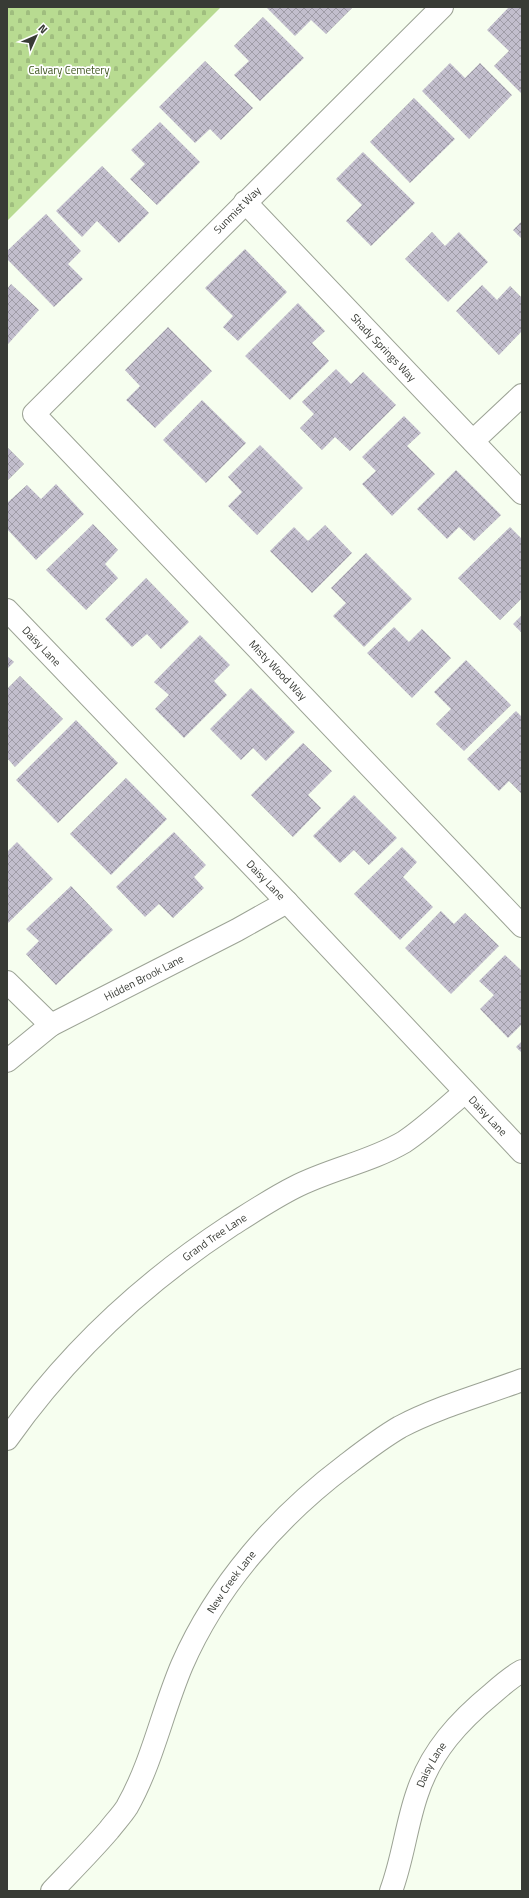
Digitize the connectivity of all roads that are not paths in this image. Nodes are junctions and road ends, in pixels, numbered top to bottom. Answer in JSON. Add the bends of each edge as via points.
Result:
{"nodes":[{"id":1,"x":442,"y":7,"type":"edge"},
{"id":2,"x":245,"y":202,"type":"junction"},
{"id":3,"x":522,"y":395,"type":"edge"},
{"id":4,"x":34,"y":414,"type":"joint"},
{"id":5,"x":473,"y":441,"type":"junction"},
{"id":6,"x":522,"y":492,"type":"edge"},
{"id":7,"x":7,"y":610,"type":"edge"},
{"id":8,"x":287,"y":902,"type":"junction"},
{"id":9,"x":522,"y":926,"type":"edge"},
{"id":10,"x":7,"y":982,"type":"edge"},
{"id":11,"x":50,"y":1026,"type":"junction"},
{"id":12,"x":7,"y":1061,"type":"edge"},
{"id":13,"x":465,"y":1092,"type":"junction"},
{"id":14,"x":522,"y":1152,"type":"edge"},
{"id":15,"x":522,"y":1380,"type":"edge"},
{"id":16,"x":7,"y":1439,"type":"edge"},
{"id":17,"x":522,"y":1671,"type":"edge"},
{"id":18,"x":52,"y":1891,"type":"edge"},
{"id":19,"x":391,"y":1891,"type":"edge"}],
"edges":[{"from":1,"to":2,"type":"street","name":"Sunmist Way"},
{"from":2,"to":4,"type":"street","name":"Sunmist Way"},
{"from":2,"to":5,"type":"street","name":"Shady Springs Way"},
{"from":3,"to":5,"type":"street"},
{"from":4,"to":9,"type":"street","name":"Misty Wood Way"},
{"from":5,"to":6,"type":"street","name":"Shady Springs Way"},
{"from":7,"to":8,"type":"street","name":"Daisy Lane"},
{"from":8,"to":11,"type":"street","name":"Hidden Brook Lane"},
{"from":8,"to":13,"type":"street","name":"Daisy Lane"},
{"from":10,"to":11,"type":"street"},
{"from":11,"to":12,"type":"street","name":"Hidden Brook Lane"},
{"from":13,"to":14,"type":"street","name":"Daisy Lane"},
{"from":13,"to":16,"type":"street","name":"Grand Tree Lane","via":[[404,1142],[362,1162],[295,1187],[192,1251],[108,1321],[72,1357]]},
{"from":15,"to":18,"type":"street","name":"New Creek Lane","via":[[399,1428],[314,1489],[261,1542],[211,1610],[183,1664],[159,1724],[143,1775],[126,1809],[93,1849]]},
{"from":17,"to":19,"type":"street","name":"Daisy Lane","via":[[453,1729],[428,1765],[417,1794],[400,1868]]}]}
